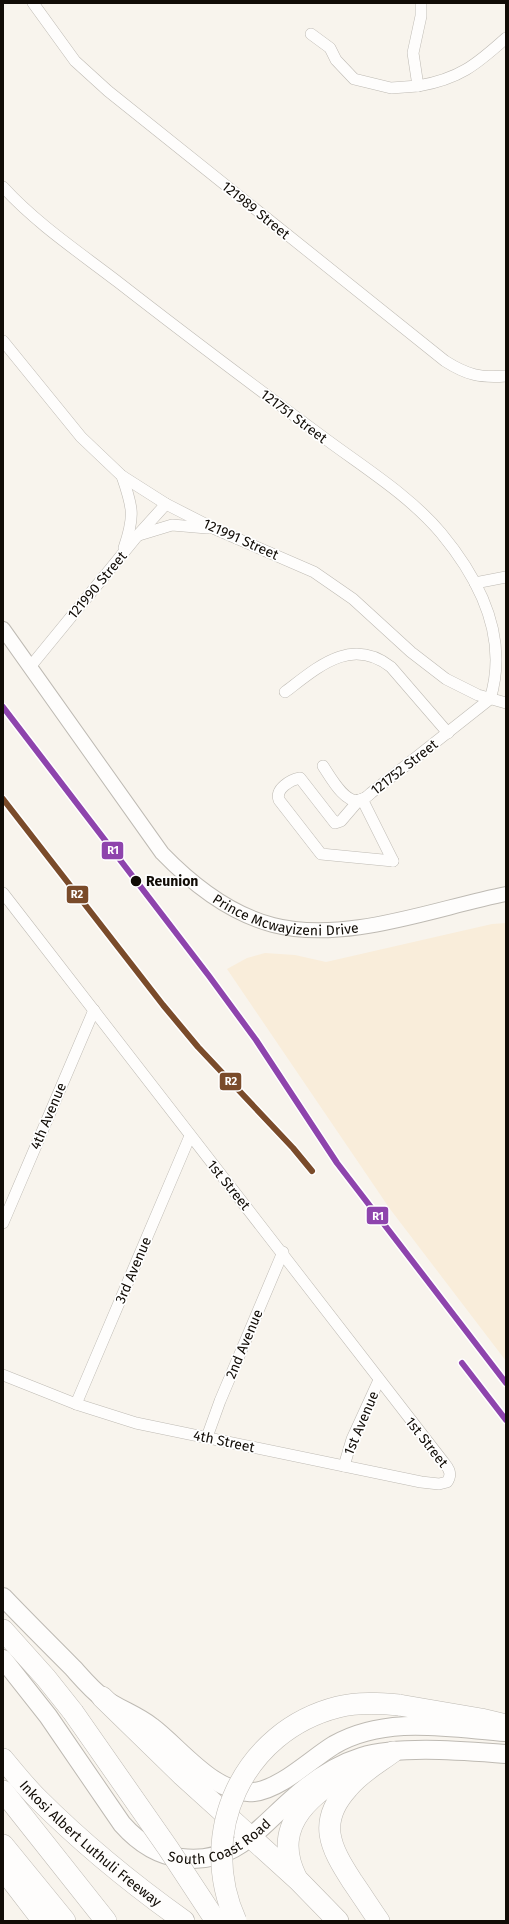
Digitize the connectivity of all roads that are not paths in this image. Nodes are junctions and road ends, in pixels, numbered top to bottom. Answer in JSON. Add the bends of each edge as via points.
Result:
{"nodes":[{"id":1,"x":33,"y":3,"type":"edge"},
{"id":2,"x":421,"y":3,"type":"edge"},
{"id":3,"x":311,"y":34,"type":"dead end"},
{"id":4,"x":506,"y":38,"type":"edge"},
{"id":5,"x":418,"y":86,"type":"junction"},
{"id":6,"x":3,"y":188,"type":"edge"},
{"id":7,"x":3,"y":341,"type":"edge"},
{"id":8,"x":506,"y":376,"type":"edge"},
{"id":9,"x":122,"y":476,"type":"junction"},
{"id":10,"x":166,"y":504,"type":"junction"},
{"id":11,"x":215,"y":529,"type":"junction"},
{"id":12,"x":138,"y":535,"type":"junction"},
{"id":13,"x":122,"y":554,"type":"junction"},
{"id":14,"x":506,"y":577,"type":"edge"},
{"id":15,"x":475,"y":583,"type":"junction"},
{"id":16,"x":3,"y":629,"type":"edge"},
{"id":17,"x":30,"y":667,"type":"junction"},
{"id":18,"x":285,"y":692,"type":"dead end"},
{"id":19,"x":490,"y":699,"type":"junction"},
{"id":20,"x":506,"y":703,"type":"edge"},
{"id":21,"x":448,"y":733,"type":"junction"},
{"id":22,"x":323,"y":766,"type":"dead end"},
{"id":23,"x":360,"y":800,"type":"junction"},
{"id":24,"x":506,"y":894,"type":"edge"},
{"id":25,"x":4,"y":896,"type":"edge"},
{"id":26,"x":94,"y":1010,"type":"junction"},
{"id":27,"x":190,"y":1136,"type":"junction"},
{"id":28,"x":3,"y":1223,"type":"edge"},
{"id":29,"x":283,"y":1252,"type":"junction"},
{"id":30,"x":3,"y":1374,"type":"edge"},
{"id":31,"x":379,"y":1380,"type":"junction"},
{"id":32,"x":76,"y":1404,"type":"junction"},
{"id":33,"x":207,"y":1437,"type":"junction"},
{"id":34,"x":344,"y":1466,"type":"junction"},
{"id":35,"x":449,"y":1479,"type":"joint"},
{"id":36,"x":3,"y":1597,"type":"edge"},
{"id":37,"x":3,"y":1630,"type":"edge"},
{"id":38,"x":3,"y":1659,"type":"edge"},
{"id":39,"x":102,"y":1697,"type":"junction"},
{"id":40,"x":506,"y":1725,"type":"edge"},
{"id":41,"x":506,"y":1732,"type":"edge"},
{"id":42,"x":385,"y":1753,"type":"junction"},
{"id":43,"x":506,"y":1754,"type":"edge"},
{"id":44,"x":3,"y":1759,"type":"edge"},
{"id":45,"x":3,"y":1791,"type":"edge"},
{"id":46,"x":251,"y":1837,"type":"junction"},
{"id":47,"x":3,"y":1845,"type":"edge"},
{"id":48,"x":3,"y":1869,"type":"edge"},
{"id":49,"x":298,"y":1880,"type":"junction"},
{"id":50,"x":43,"y":1921,"type":"edge"},
{"id":51,"x":65,"y":1921,"type":"edge"},
{"id":52,"x":106,"y":1921,"type":"edge"},
{"id":53,"x":184,"y":1921,"type":"edge"},
{"id":54,"x":216,"y":1921,"type":"edge"},
{"id":55,"x":236,"y":1921,"type":"edge"},
{"id":56,"x":338,"y":1921,"type":"edge"},
{"id":57,"x":379,"y":1921,"type":"edge"}],
"edges":[{"from":1,"to":8,"type":"street","name":"121989 Street","via":[[75,61],[102,86],[439,357],[471,375]]},
{"from":2,"to":5,"type":"street","via":[[421,16],[413,53]]},
{"from":3,"to":5,"type":"street","via":[[330,48],[336,60],[354,79],[391,88]]},
{"from":4,"to":5,"type":"street","via":[[458,75],[439,83]]},
{"from":6,"to":15,"type":"street","name":"121751 Street","via":[[39,222],[406,500],[440,533]]},
{"from":7,"to":9,"type":"street","name":"121991 Street","via":[[81,437]]},
{"from":9,"to":10,"type":"street","name":"121991 Street"},
{"from":9,"to":13,"type":"street","via":[[130,499],[132,515],[130,531]]},
{"from":10,"to":11,"type":"street","name":"121991 Street"},
{"from":10,"to":12,"type":"street","name":"121990 Street"},
{"from":11,"to":12,"type":"street","via":[[172,525]]},
{"from":11,"to":19,"type":"street","name":"121991 Street","via":[[314,572],[353,599],[411,652],[446,679]]},
{"from":12,"to":13,"type":"street","name":"121990 Street"},
{"from":13,"to":17,"type":"street","name":"121990 Street"},
{"from":14,"to":15,"type":"street"},
{"from":15,"to":19,"type":"street","name":"121751 Street","via":[[492,619],[498,643],[498,675]]},
{"from":16,"to":17,"type":"street","name":"Prince Mcwayizeni Drive"},
{"from":17,"to":24,"type":"street","name":"Prince Mcwayizeni Drive","via":[[162,853],[215,897],[250,916],[273,925],[329,930],[375,924]]},
{"from":18,"to":21,"type":"street","via":[[309,673],[330,661],[350,654],[370,655],[391,667]]},
{"from":19,"to":20,"type":"street","name":"121991 Street"},
{"from":19,"to":21,"type":"street","name":"121752 Street"},
{"from":21,"to":23,"type":"street","name":"121752 Street"},
{"from":22,"to":23,"type":"street","name":"121752 Street","via":[[343,794],[352,800]]},
{"from":23,"to":23,"type":"street","via":[[341,821],[335,823],[300,778],[291,781],[278,794],[279,800],[321,854],[393,861]]},
{"from":25,"to":26,"type":"street","name":"1st Street"},
{"from":26,"to":27,"type":"street","name":"1st Street"},
{"from":26,"to":28,"type":"street","name":"4th Avenue"},
{"from":27,"to":29,"type":"street","name":"1st Street"},
{"from":27,"to":32,"type":"street","name":"3rd Avenue"},
{"from":29,"to":31,"type":"street","name":"1st Street"},
{"from":29,"to":33,"type":"street","name":"2nd Avenue"},
{"from":30,"to":32,"type":"street","name":"4th Street"},
{"from":31,"to":34,"type":"street","name":"1st Avenue","via":[[352,1439]]},
{"from":31,"to":35,"type":"street","name":"1st Street","via":[[448,1468]]},
{"from":32,"to":33,"type":"street","name":"4th Street","via":[[136,1423]]},
{"from":33,"to":34,"type":"street","name":"4th Street"},
{"from":34,"to":35,"type":"street","name":"4th Street","via":[[434,1484],[443,1484]]},
{"from":36,"to":39,"type":"main road","name":"South Coast Road"},
{"from":37,"to":54,"type":"highway","bridge":true,"via":[[73,1712]]},
{"from":38,"to":46,"type":"main road","name":"South Coast Road","via":[[48,1716],[132,1835],[161,1854],[190,1859],[210,1858],[232,1850]]},
{"from":39,"to":41,"type":"main road","name":"South Coast Road","via":[[151,1726],[219,1783],[247,1792],[269,1788],[335,1745],[363,1733],[391,1727],[416,1726]]},
{"from":39,"to":46,"type":"highway"},
{"from":40,"to":55,"type":"highway","bridge":true,"via":[[481,1718],[399,1705],[356,1704],[318,1714],[299,1722],[278,1736],[251,1765],[231,1801],[221,1842],[223,1879],[227,1900]]},
{"from":42,"to":43,"type":"main road","name":"South Coast Road","via":[[461,1751]]},
{"from":42,"to":46,"type":"main road","name":"South Coast Road","via":[[361,1757],[331,1771],[293,1798]]},
{"from":42,"to":49,"type":"highway","via":[[320,1791],[307,1802],[296,1817],[288,1838],[288,1847],[290,1861]]},
{"from":42,"to":57,"type":"highway","via":[[348,1787],[333,1810],[329,1834],[335,1854]]},
{"from":44,"to":53,"type":"highway","name":"Inkosi Albert Luthuli Freeway","via":[[36,1797],[108,1864]]},
{"from":45,"to":52,"type":"highway"},
{"from":46,"to":49,"type":"highway"},
{"from":47,"to":51,"type":"highway"},
{"from":48,"to":50,"type":"highway"},
{"from":49,"to":56,"type":"highway"}]}
